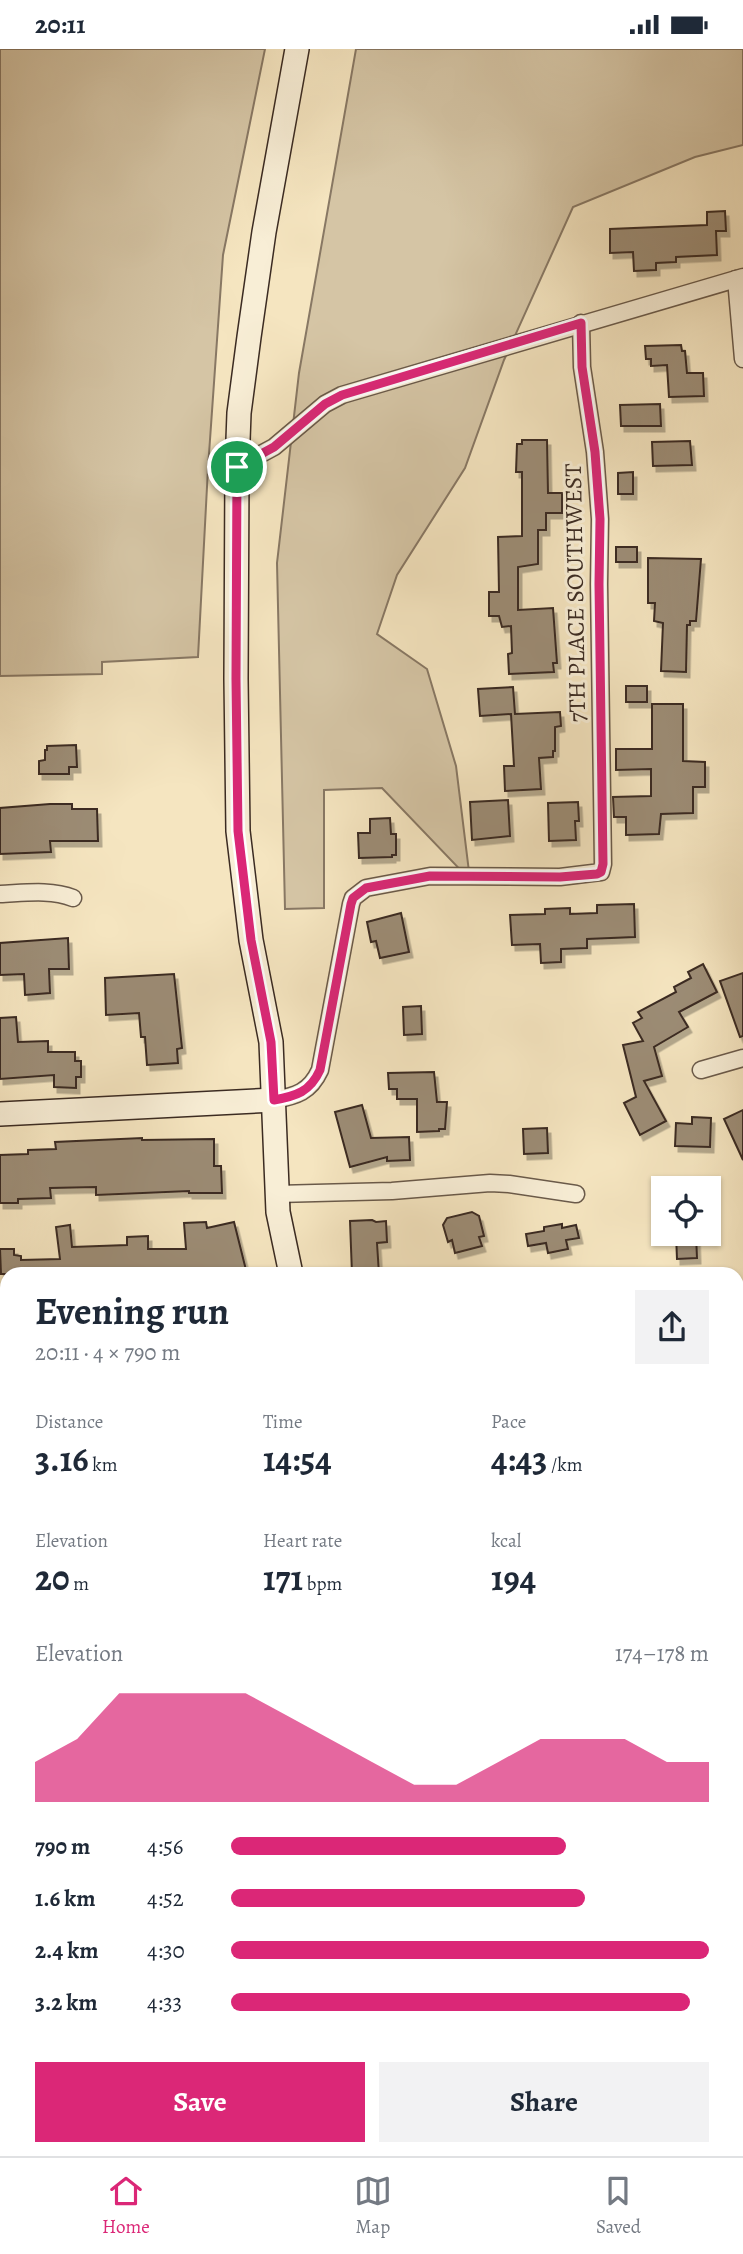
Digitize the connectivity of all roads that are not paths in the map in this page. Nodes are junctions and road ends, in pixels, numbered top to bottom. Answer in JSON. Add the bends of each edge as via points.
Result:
{"nodes":[{"id":1,"x":297,"y":49,"type":"edge"},
{"id":2,"x":739,"y":278,"type":"edge"},
{"id":3,"x":581,"y":323,"type":"junction"},
{"id":4,"x":743,"y":359,"type":"edge"},
{"id":5,"x":237,"y":467,"type":"junction"},
{"id":6,"x":0,"y":894,"type":"edge"},
{"id":7,"x":73,"y":898,"type":"dead end"},
{"id":8,"x":743,"y":1058,"type":"edge"},
{"id":9,"x":701,"y":1070,"type":"dead end"},
{"id":10,"x":274,"y":1100,"type":"junction"},
{"id":11,"x":0,"y":1114,"type":"edge"},
{"id":12,"x":277,"y":1194,"type":"junction"},
{"id":13,"x":576,"y":1194,"type":"dead end"},
{"id":14,"x":289,"y":1267,"type":"edge"}],
"edges":[{"from":1,"to":5,"type":"main road","via":[[264,232],[239,413]]},
{"from":2,"to":3,"type":"street"},
{"from":2,"to":4,"type":"street"},
{"from":3,"to":5,"type":"street","via":[[342,395],[274,447]]},
{"from":3,"to":10,"type":"street","name":"7TH PLACE SOUTHWEST","via":[[600,519],[601,872],[560,877],[430,876],[366,888],[351,904],[320,1070],[313,1084],[293,1096]]},
{"from":5,"to":10,"type":"main road","via":[[238,831],[251,940],[271,1042]]},
{"from":6,"to":7,"type":"street","via":[[50,893]]},
{"from":8,"to":9,"type":"street"},
{"from":10,"to":11,"type":"main road"},
{"from":10,"to":12,"type":"main road"},
{"from":12,"to":13,"type":"street","via":[[490,1183]]},
{"from":12,"to":14,"type":"main road"}]}
